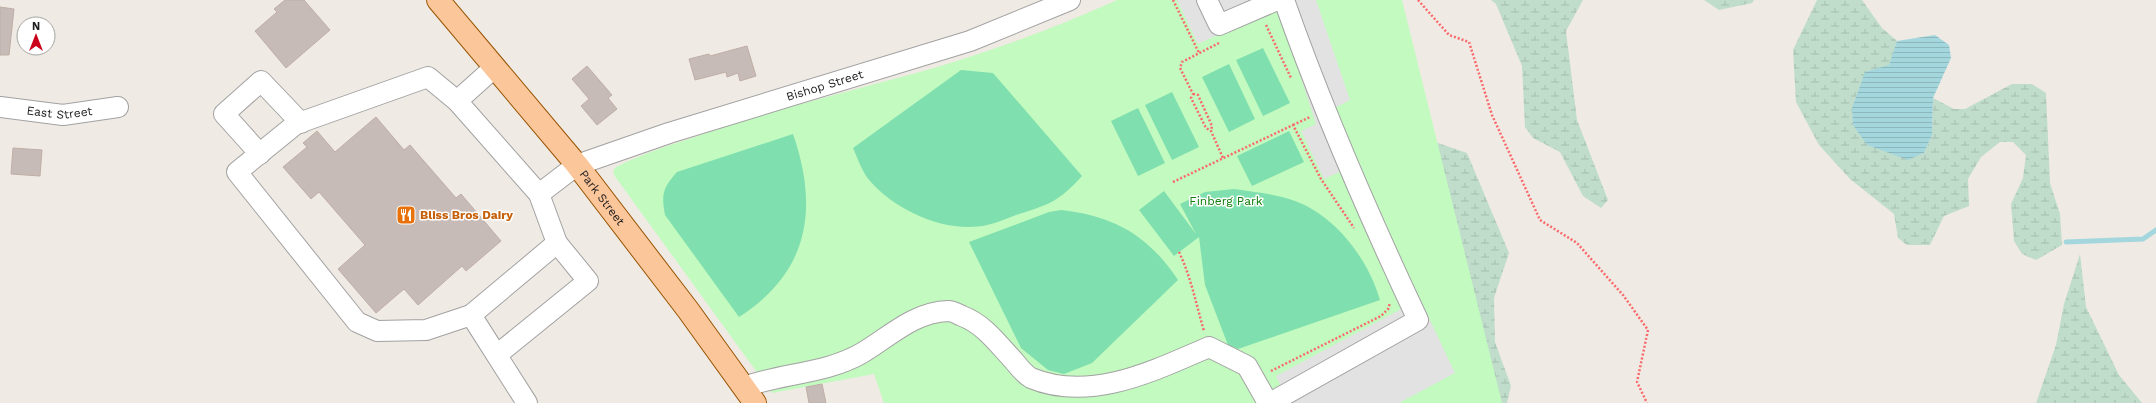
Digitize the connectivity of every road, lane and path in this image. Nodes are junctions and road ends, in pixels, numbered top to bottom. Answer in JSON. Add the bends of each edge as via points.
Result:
{"nodes":[{"id":1,"x":438,"y":0,"type":"edge"},
{"id":2,"x":1070,"y":0,"type":"edge"},
{"id":3,"x":1173,"y":0,"type":"edge"},
{"id":4,"x":1207,"y":0,"type":"edge"},
{"id":5,"x":1277,"y":0,"type":"edge"},
{"id":6,"x":1284,"y":0,"type":"edge"},
{"id":7,"x":1418,"y":0,"type":"edge"},
{"id":8,"x":1264,"y":21,"type":"dead end"},
{"id":9,"x":1225,"y":40,"type":"dead end"},
{"id":10,"x":1199,"y":53,"type":"junction"},
{"id":11,"x":495,"y":67,"type":"junction"},
{"id":12,"x":1294,"y":82,"type":"dead end"},
{"id":13,"x":1192,"y":94,"type":"junction"},
{"id":14,"x":457,"y":101,"type":"junction"},
{"id":15,"x":0,"y":107,"type":"edge"},
{"id":16,"x":118,"y":107,"type":"dead end"},
{"id":17,"x":1307,"y":110,"type":"dead end"},
{"id":18,"x":301,"y":123,"type":"junction"},
{"id":19,"x":1292,"y":125,"type":"junction"},
{"id":20,"x":1211,"y":131,"type":"junction"},
{"id":21,"x":260,"y":154,"type":"junction"},
{"id":22,"x":1223,"y":158,"type":"junction"},
{"id":23,"x":577,"y":165,"type":"junction"},
{"id":24,"x":1173,"y":182,"type":"dead end"},
{"id":25,"x":539,"y":194,"type":"junction"},
{"id":26,"x":1355,"y":230,"type":"dead end"},
{"id":27,"x":557,"y":243,"type":"junction"},
{"id":28,"x":1180,"y":252,"type":"dead end"},
{"id":29,"x":1391,"y":300,"type":"dead end"},
{"id":30,"x":471,"y":315,"type":"junction"},
{"id":31,"x":1209,"y":347,"type":"junction"},
{"id":32,"x":498,"y":354,"type":"junction"},
{"id":33,"x":1254,"y":379,"type":"junction"},
{"id":34,"x":749,"y":395,"type":"edge"},
{"id":35,"x":527,"y":403,"type":"edge"},
{"id":36,"x":1269,"y":403,"type":"edge"},
{"id":37,"x":1647,"y":403,"type":"edge"}],
"edges":[{"from":1,"to":11,"type":"main road","name":"Park Street"},
{"from":2,"to":23,"type":"street","name":"Bishop Street","via":[[970,41],[669,133]]},
{"from":3,"to":10,"type":"path"},
{"from":4,"to":5,"type":"street","via":[[1219,25]]},
{"from":6,"to":36,"type":"street","via":[[1315,88],[1418,320]]},
{"from":7,"to":37,"type":"path","via":[[1449,35],[1469,42],[1492,115],[1540,220],[1577,243],[1623,296],[1648,330],[1637,382]]},
{"from":8,"to":12,"type":"path"},
{"from":9,"to":10,"type":"path"},
{"from":10,"to":13,"type":"path","via":[[1182,62],[1180,68]]},
{"from":11,"to":14,"type":"street"},
{"from":11,"to":23,"type":"main road","name":"Park Street"},
{"from":13,"to":20,"type":"path","via":[[1206,128]]},
{"from":13,"to":20,"type":"path","via":[[1198,95],[1212,126]]},
{"from":14,"to":18,"type":"street","via":[[428,76]]},
{"from":14,"to":25,"type":"street"},
{"from":15,"to":16,"type":"street","name":"East Street","via":[[63,115]]},
{"from":17,"to":19,"type":"path","via":[[1310,117]]},
{"from":18,"to":21,"type":"street","via":[[296,124]]},
{"from":18,"to":21,"type":"street","via":[[261,81],[224,114]]},
{"from":19,"to":22,"type":"path"},
{"from":19,"to":26,"type":"path","via":[[1321,179]]},
{"from":20,"to":22,"type":"path"},
{"from":21,"to":30,"type":"street","via":[[237,172],[357,322],[377,331],[426,330]]},
{"from":22,"to":24,"type":"path"},
{"from":23,"to":25,"type":"street","name":"Bishop Street"},
{"from":23,"to":34,"type":"main road","name":"Park Street"},
{"from":25,"to":27,"type":"street"},
{"from":27,"to":30,"type":"street"},
{"from":27,"to":32,"type":"street","via":[[588,281]]},
{"from":28,"to":31,"type":"path","via":[[1189,272],[1193,296]]},
{"from":29,"to":33,"type":"path","via":[[1388,310],[1381,316]]},
{"from":30,"to":32,"type":"street"},
{"from":31,"to":33,"type":"street","via":[[1247,366]]},
{"from":31,"to":34,"type":"street","via":[[1128,382],[1088,388],[1058,386],[1030,377],[986,331],[971,319],[948,311],[910,322],[862,353],[830,366],[762,381]]},
{"from":32,"to":35,"type":"street"},
{"from":33,"to":36,"type":"street"}]}
